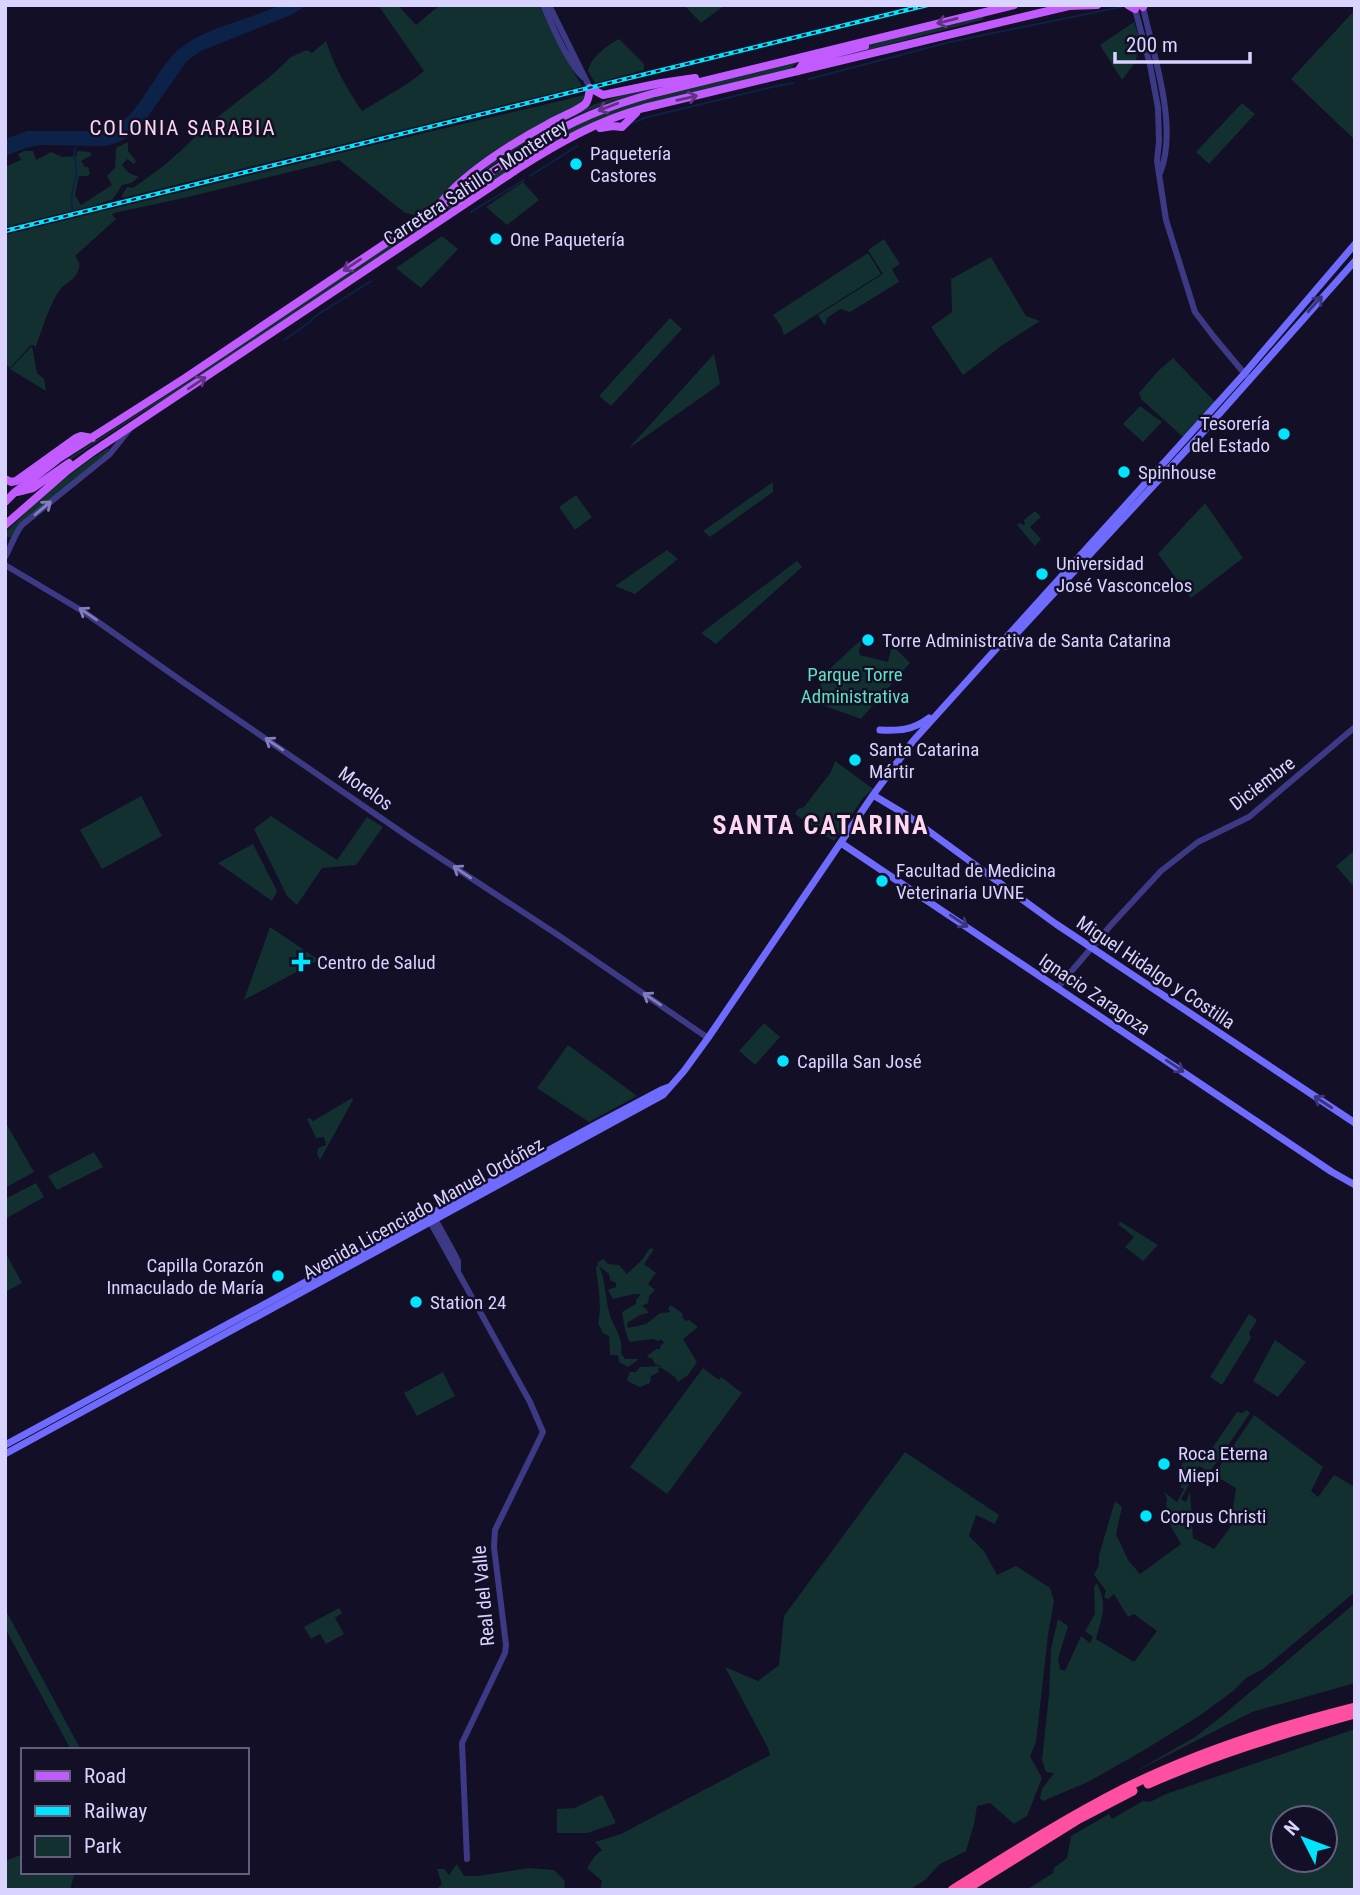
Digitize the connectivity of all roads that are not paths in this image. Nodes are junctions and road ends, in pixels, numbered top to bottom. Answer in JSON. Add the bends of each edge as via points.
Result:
{"nodes":[{"id":1,"x":543,"y":5,"type":"edge"},
{"id":2,"x":549,"y":5,"type":"edge"},
{"id":3,"x":1014,"y":5,"type":"edge"},
{"id":4,"x":1097,"y":5,"type":"edge"},
{"id":5,"x":1071,"y":6,"type":"edge"},
{"id":6,"x":1137,"y":7,"type":"edge"},
{"id":7,"x":993,"y":11,"type":"junction"},
{"id":8,"x":901,"y":33,"type":"junction"},
{"id":9,"x":922,"y":41,"type":"junction"},
{"id":10,"x":799,"y":71,"type":"junction"},
{"id":11,"x":716,"y":78,"type":"junction"},
{"id":12,"x":584,"y":79,"type":"junction"},
{"id":13,"x":590,"y":88,"type":"junction"},
{"id":14,"x":437,"y":208,"type":"junction"},
{"id":15,"x":1355,"y":244,"type":"edge"},
{"id":16,"x":1355,"y":261,"type":"edge"},
{"id":17,"x":1247,"y":377,"type":"junction"},
{"id":18,"x":178,"y":396,"type":"junction"},
{"id":19,"x":131,"y":427,"type":"junction"},
{"id":20,"x":1200,"y":428,"type":"junction"},
{"id":21,"x":92,"y":438,"type":"junction"},
{"id":22,"x":1177,"y":459,"type":"junction"},
{"id":23,"x":1163,"y":464,"type":"junction"},
{"id":24,"x":5,"y":479,"type":"edge"},
{"id":25,"x":14,"y":493,"type":"junction"},
{"id":26,"x":1139,"y":495,"type":"junction"},
{"id":27,"x":5,"y":502,"type":"edge"},
{"id":28,"x":5,"y":512,"type":"edge"},
{"id":29,"x":5,"y":525,"type":"edge"},
{"id":30,"x":1120,"y":529,"type":"dead end"},
{"id":31,"x":1109,"y":533,"type":"junction"},
{"id":32,"x":5,"y":556,"type":"edge"},
{"id":33,"x":5,"y":565,"type":"edge"},
{"id":34,"x":946,"y":705,"type":"junction"},
{"id":35,"x":1355,"y":727,"type":"edge"},
{"id":36,"x":880,"y":730,"type":"dead end"},
{"id":37,"x":908,"y":749,"type":"junction"},
{"id":38,"x":873,"y":795,"type":"junction"},
{"id":39,"x":841,"y":843,"type":"junction"},
{"id":40,"x":1092,"y":948,"type":"junction"},
{"id":41,"x":1058,"y":987,"type":"junction"},
{"id":42,"x":708,"y":1038,"type":"junction"},
{"id":43,"x":1355,"y":1123,"type":"edge"},
{"id":44,"x":1355,"y":1185,"type":"edge"},
{"id":45,"x":431,"y":1218,"type":"junction"},
{"id":46,"x":374,"y":1250,"type":"junction"},
{"id":47,"x":5,"y":1445,"type":"edge"},
{"id":48,"x":5,"y":1454,"type":"edge"},
{"id":49,"x":1355,"y":1707,"type":"edge"},
{"id":50,"x":1355,"y":1714,"type":"edge"},
{"id":51,"x":467,"y":1858,"type":"dead end"},
{"id":52,"x":952,"y":1890,"type":"edge"},
{"id":53,"x":965,"y":1890,"type":"edge"}],
"edges":[{"from":1,"to":12,"type":"street"},
{"from":2,"to":12,"type":"street"},
{"from":3,"to":7,"type":"main road","name":"Carretera Saltillo - Monterrey"},
{"from":4,"to":5,"type":"main road","name":"Carretera Saltillo - Monterrey"},
{"from":5,"to":9,"type":"main road","name":"Carretera Saltillo - Monterrey"},
{"from":6,"to":17,"type":"street","via":[[1157,64],[1164,109],[1167,141],[1159,174],[1166,220],[1195,312]]},
{"from":7,"to":8,"type":"main road","name":"Carretera Saltillo - Monterrey","one_way":true},
{"from":7,"to":9,"type":"main road","via":[[983,23]]},
{"from":8,"to":10,"type":"main road","via":[[804,62]]},
{"from":8,"to":11,"type":"main road","name":"Carretera Saltillo - Monterrey"},
{"from":9,"to":10,"type":"main road","name":"Carretera Saltillo - Monterrey"},
{"from":18,"to":10,"type":"main road","name":"Carretera Saltillo - Monterrey","one_way":true,"via":[[574,135],[644,108]]},
{"from":11,"to":13,"type":"main road","via":[[603,95]]},
{"from":11,"to":14,"type":"main road","name":"Carretera Saltillo - Monterrey","one_way":true,"via":[[622,102],[574,121]]},
{"from":12,"to":13,"type":"street"},
{"from":13,"to":14,"type":"main road","via":[[583,106],[474,172]]},
{"from":14,"to":21,"type":"main road","name":"Carretera Saltillo - Monterrey","one_way":true},
{"from":15,"to":17,"type":"main road"},
{"from":17,"to":16,"type":"main road","name":"Avenida Licenciado Manuel Ordóñez","one_way":true},
{"from":17,"to":20,"type":"main road","name":"Avenida Licenciado Manuel Ordóñez"},
{"from":18,"to":19,"type":"main road","name":"Carretera Saltillo - Monterrey"},
{"from":18,"to":25,"type":"main road","via":[[33,488]]},
{"from":19,"to":29,"type":"main road","name":"Carretera Saltillo - Monterrey","via":[[79,461]]},
{"from":32,"to":19,"type":"street","one_way":true,"via":[[19,528],[110,454]]},
{"from":20,"to":22,"type":"main road","name":"Avenida Licenciado Manuel Ordóñez"},
{"from":20,"to":23,"type":"main road","name":"Avenida Licenciado Manuel Ordóñez"},
{"from":21,"to":24,"type":"main road","via":[[76,438],[16,481]]},
{"from":21,"to":25,"type":"main road","name":"Carretera Saltillo - Monterrey"},
{"from":22,"to":23,"type":"main road"},
{"from":22,"to":26,"type":"main road","name":"Avenida Licenciado Manuel Ordóñez"},
{"from":23,"to":26,"type":"main road","name":"Avenida Licenciado Manuel Ordóñez"},
{"from":25,"to":27,"type":"main road","name":"Carretera Saltillo - Monterrey"},
{"from":25,"to":28,"type":"main road"},
{"from":26,"to":31,"type":"main road","name":"Avenida Licenciado Manuel Ordóñez"},
{"from":26,"to":34,"type":"main road","name":"Avenida Licenciado Manuel Ordóñez"},
{"from":30,"to":31,"type":"main road"},
{"from":31,"to":37,"type":"main road","name":"Avenida Licenciado Manuel Ordóñez"},
{"from":42,"to":33,"type":"street","name":"Morelos","one_way":true,"via":[[84,612]]},
{"from":34,"to":36,"type":"main road","via":[[914,728]]},
{"from":34,"to":37,"type":"main road","name":"Avenida Licenciado Manuel Ordóñez"},
{"from":35,"to":40,"type":"street","name":"Diciembre","via":[[1249,817],[1198,842],[1161,871]]},
{"from":37,"to":38,"type":"main road","name":"Avenida Licenciado Manuel Ordóñez"},
{"from":38,"to":39,"type":"main road","name":"Avenida Licenciado Manuel Ordóñez"},
{"from":38,"to":40,"type":"main road","name":"Miguel Hidalgo y Costilla"},
{"from":39,"to":41,"type":"main road","name":"Ignacio Zaragoza","one_way":true},
{"from":39,"to":42,"type":"main road","name":"Avenida Licenciado Manuel Ordóñez"},
{"from":40,"to":41,"type":"street","name":"Diciembre"},
{"from":43,"to":40,"type":"main road","name":"Miguel Hidalgo y Costilla","one_way":true},
{"from":41,"to":44,"type":"main road","name":"Ignacio Zaragoza","one_way":true},
{"from":42,"to":45,"type":"main road","name":"Avenida Licenciado Manuel Ordóñez","via":[[660,1097]]},
{"from":45,"to":46,"type":"main road","name":"Avenida Licenciado Manuel Ordóñez"},
{"from":45,"to":46,"type":"main road","name":"Avenida Licenciado Manuel Ordóñez","via":[[387,1237]]},
{"from":45,"to":51,"type":"street","name":"Real del Valle","via":[[458,1261],[458,1269],[543,1432],[494,1538],[506,1645],[462,1743]]},
{"from":46,"to":47,"type":"main road","name":"Avenida Licenciado Manuel Ordóñez"},
{"from":46,"to":48,"type":"main road","name":"Avenida Licenciado Manuel Ordóñez"},
{"from":49,"to":52,"type":"highway","via":[[1238,1741],[1143,1779],[1056,1825]]},
{"from":50,"to":53,"type":"highway","via":[[1220,1754],[1147,1784],[1079,1819]]}]}
